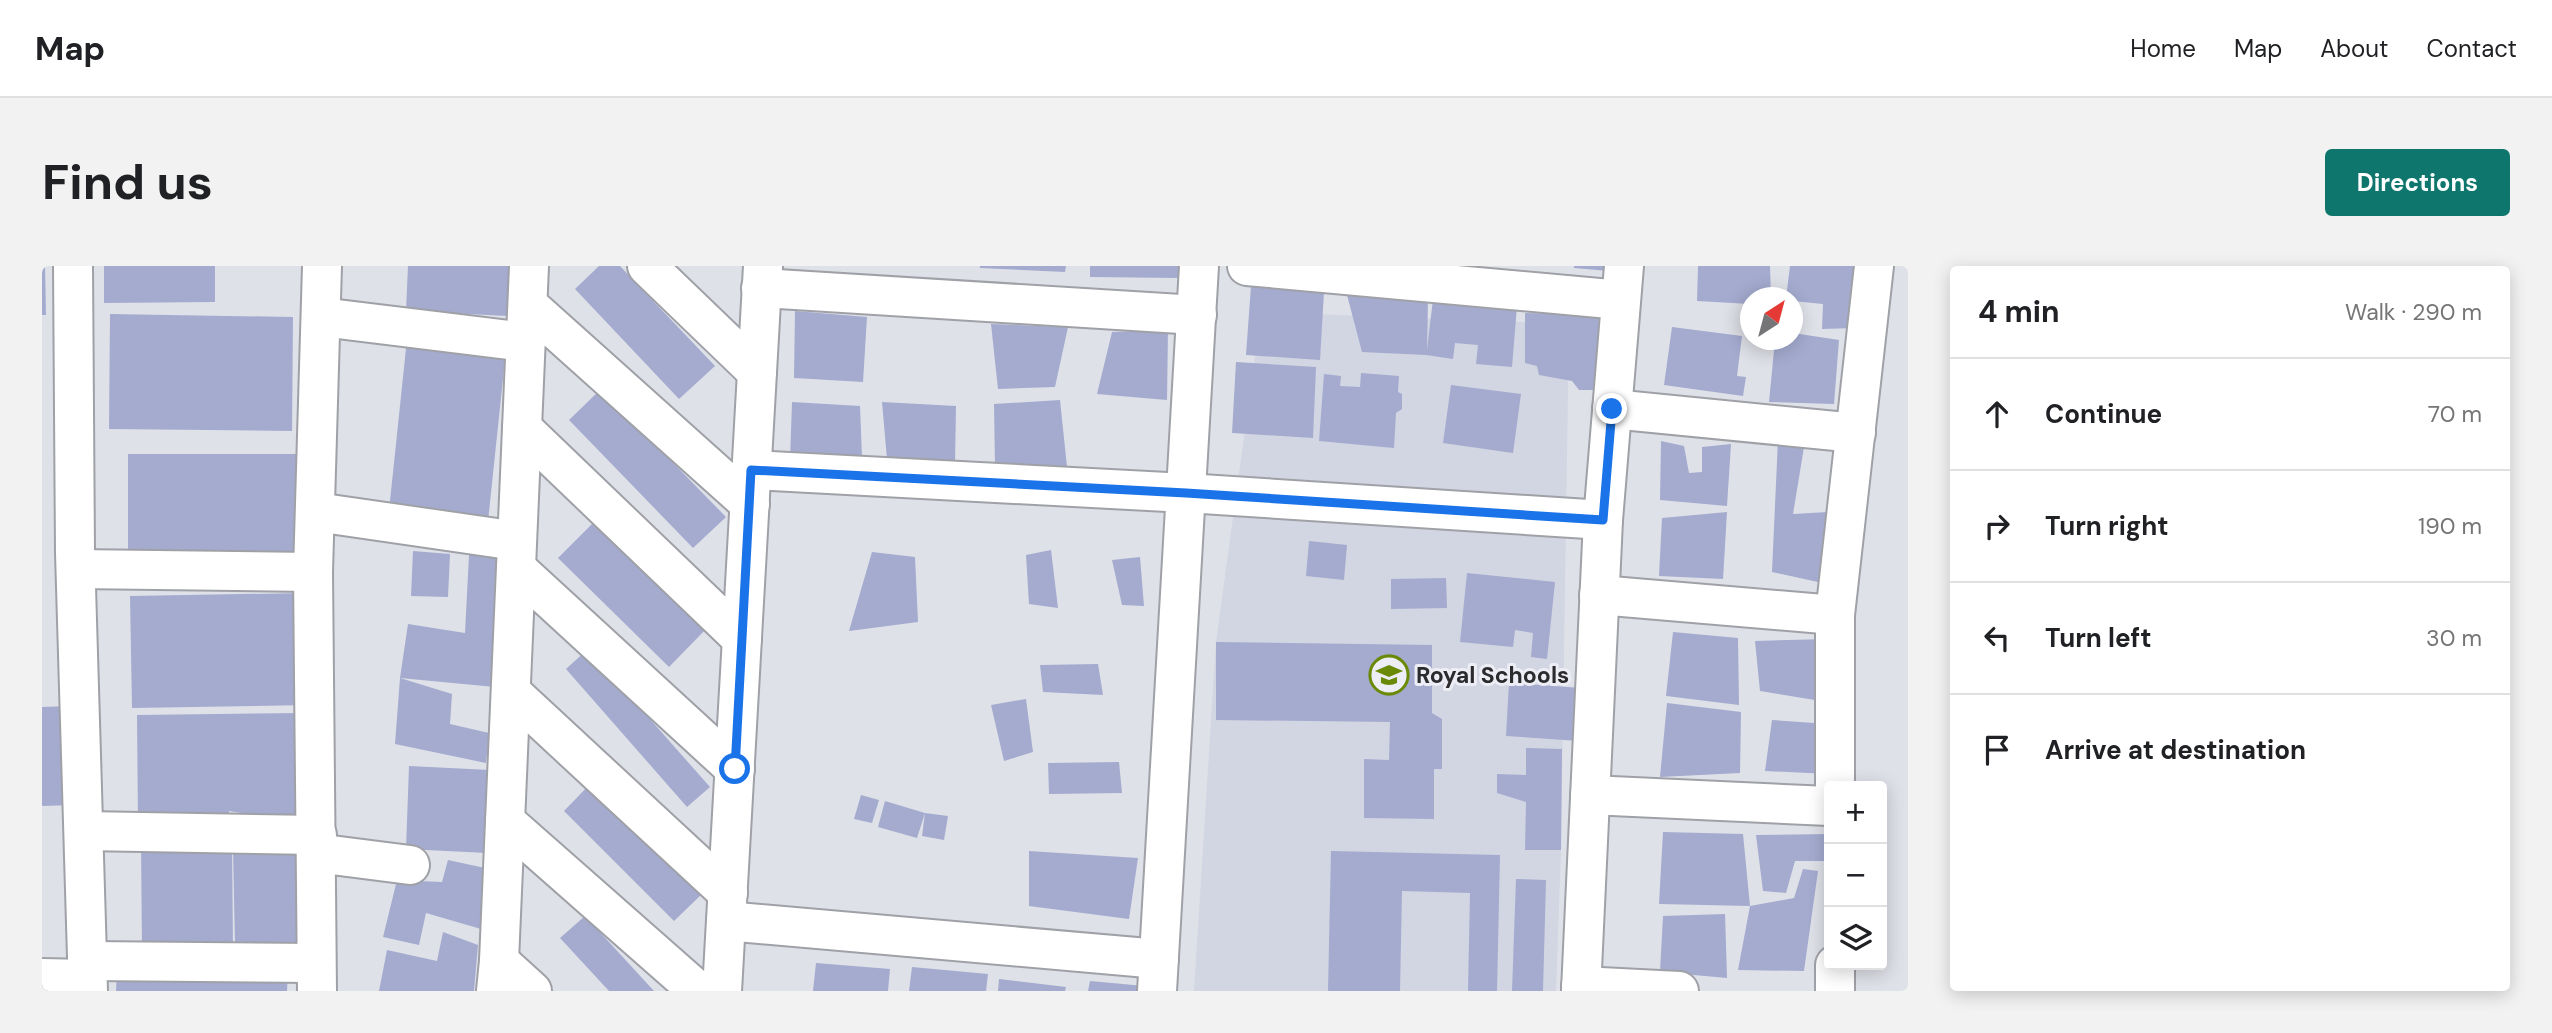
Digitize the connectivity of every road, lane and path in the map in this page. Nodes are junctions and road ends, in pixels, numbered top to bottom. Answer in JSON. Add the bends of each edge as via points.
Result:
{"nodes":[{"id":1,"x":74,"y":266,"type":"edge"},
{"id":2,"x":322,"y":266,"type":"edge"},
{"id":3,"x":529,"y":266,"type":"edge"},
{"id":4,"x":647,"y":266,"type":"edge"},
{"id":5,"x":1199,"y":266,"type":"edge"},
{"id":6,"x":1247,"y":266,"type":"edge"},
{"id":7,"x":1874,"y":266,"type":"edge"},
{"id":8,"x":762,"y":277,"type":"edge"},
{"id":9,"x":1622,"y":283,"type":"edge"},
{"id":10,"x":528,"y":305,"type":"junction"},
{"id":11,"x":1197,"y":315,"type":"junction"},
{"id":12,"x":321,"y":317,"type":"junction"},
{"id":13,"x":526,"y":342,"type":"junction"},
{"id":14,"x":757,"y":372,"type":"junction"},
{"id":15,"x":1612,"y":409,"type":"junction"},
{"id":16,"x":522,"y":428,"type":"junction"},
{"id":17,"x":1856,"y":433,"type":"junction"},
{"id":18,"x":751,"y":487,"type":"junction"},
{"id":19,"x":1186,"y":493,"type":"junction"},
{"id":20,"x":316,"y":512,"type":"junction"},
{"id":21,"x":1603,"y":520,"type":"junction"},
{"id":22,"x":517,"y":555,"type":"junction"},
{"id":23,"x":76,"y":569,"type":"junction"},
{"id":24,"x":313,"y":572,"type":"junction"},
{"id":25,"x":1599,"y":595,"type":"junction"},
{"id":26,"x":1835,"y":615,"type":"junction"},
{"id":27,"x":742,"y":639,"type":"junction"},
{"id":28,"x":511,"y":692,"type":"junction"},
{"id":29,"x":735,"y":769,"type":"junction"},
{"id":30,"x":1835,"y":781,"type":"edge"},
{"id":31,"x":1590,"y":795,"type":"junction"},
{"id":32,"x":1824,"y":806,"type":"edge"},
{"id":33,"x":505,"y":821,"type":"junction"},
{"id":34,"x":84,"y":831,"type":"junction"},
{"id":35,"x":317,"y":844,"type":"junction"},
{"id":36,"x":410,"y":865,"type":"dead end"},
{"id":37,"x":727,"y":907,"type":"junction"},
{"id":38,"x":1835,"y":970,"type":"edge"},
{"id":39,"x":1158,"y":975,"type":"edge"},
{"id":40,"x":498,"y":976,"type":"edge"},
{"id":41,"x":88,"y":977,"type":"edge"},
{"id":42,"x":316,"y":977,"type":"edge"},
{"id":43,"x":42,"y":978,"type":"edge"},
{"id":44,"x":1581,"y":988,"type":"edge"},
{"id":45,"x":532,"y":991,"type":"edge"},
{"id":46,"x":698,"y":991,"type":"edge"},
{"id":47,"x":722,"y":991,"type":"edge"},
{"id":48,"x":1679,"y":991,"type":"edge"},
{"id":49,"x":1835,"y":991,"type":"edge"}],
"edges":[{"from":1,"to":23,"type":"street"},
{"from":2,"to":12,"type":"street"},
{"from":3,"to":10,"type":"street"},
{"from":4,"to":14,"type":"street"},
{"from":5,"to":11,"type":"street"},
{"from":6,"to":9,"type":"street"},
{"from":7,"to":17,"type":"street"},
{"from":8,"to":11,"type":"street"},
{"from":8,"to":14,"type":"street"},
{"from":9,"to":15,"type":"street"},
{"from":10,"to":13,"type":"street"},
{"from":10,"to":18,"type":"street"},
{"from":11,"to":19,"type":"street"},
{"from":12,"to":13,"type":"street"},
{"from":12,"to":20,"type":"street"},
{"from":13,"to":16,"type":"street"},
{"from":14,"to":18,"type":"street"},
{"from":15,"to":17,"type":"street"},
{"from":15,"to":21,"type":"street"},
{"from":16,"to":22,"type":"street"},
{"from":16,"to":27,"type":"street"},
{"from":17,"to":26,"type":"street"},
{"from":18,"to":19,"type":"street"},
{"from":18,"to":27,"type":"street"},
{"from":19,"to":21,"type":"street"},
{"from":19,"to":39,"type":"street"},
{"from":20,"to":22,"type":"street"},
{"from":20,"to":24,"type":"street"},
{"from":21,"to":25,"type":"street"},
{"from":22,"to":28,"type":"street"},
{"from":22,"to":29,"type":"street"},
{"from":23,"to":24,"type":"street"},
{"from":23,"to":34,"type":"street"},
{"from":24,"to":35,"type":"street"},
{"from":25,"to":26,"type":"street"},
{"from":25,"to":31,"type":"street"},
{"from":26,"to":30,"type":"street"},
{"from":27,"to":29,"type":"street"},
{"from":28,"to":33,"type":"street"},
{"from":28,"to":37,"type":"street"},
{"from":29,"to":37,"type":"street"},
{"from":31,"to":32,"type":"street"},
{"from":31,"to":44,"type":"street"},
{"from":33,"to":40,"type":"street"},
{"from":33,"to":46,"type":"street"},
{"from":34,"to":35,"type":"street"},
{"from":34,"to":41,"type":"street"},
{"from":35,"to":36,"type":"street"},
{"from":35,"to":42,"type":"street"},
{"from":37,"to":39,"type":"street"},
{"from":37,"to":47,"type":"street"},
{"from":38,"to":49,"type":"street"},
{"from":40,"to":45,"type":"street"},
{"from":41,"to":42,"type":"street"},
{"from":41,"to":43,"type":"street"},
{"from":44,"to":48,"type":"street"}]}
